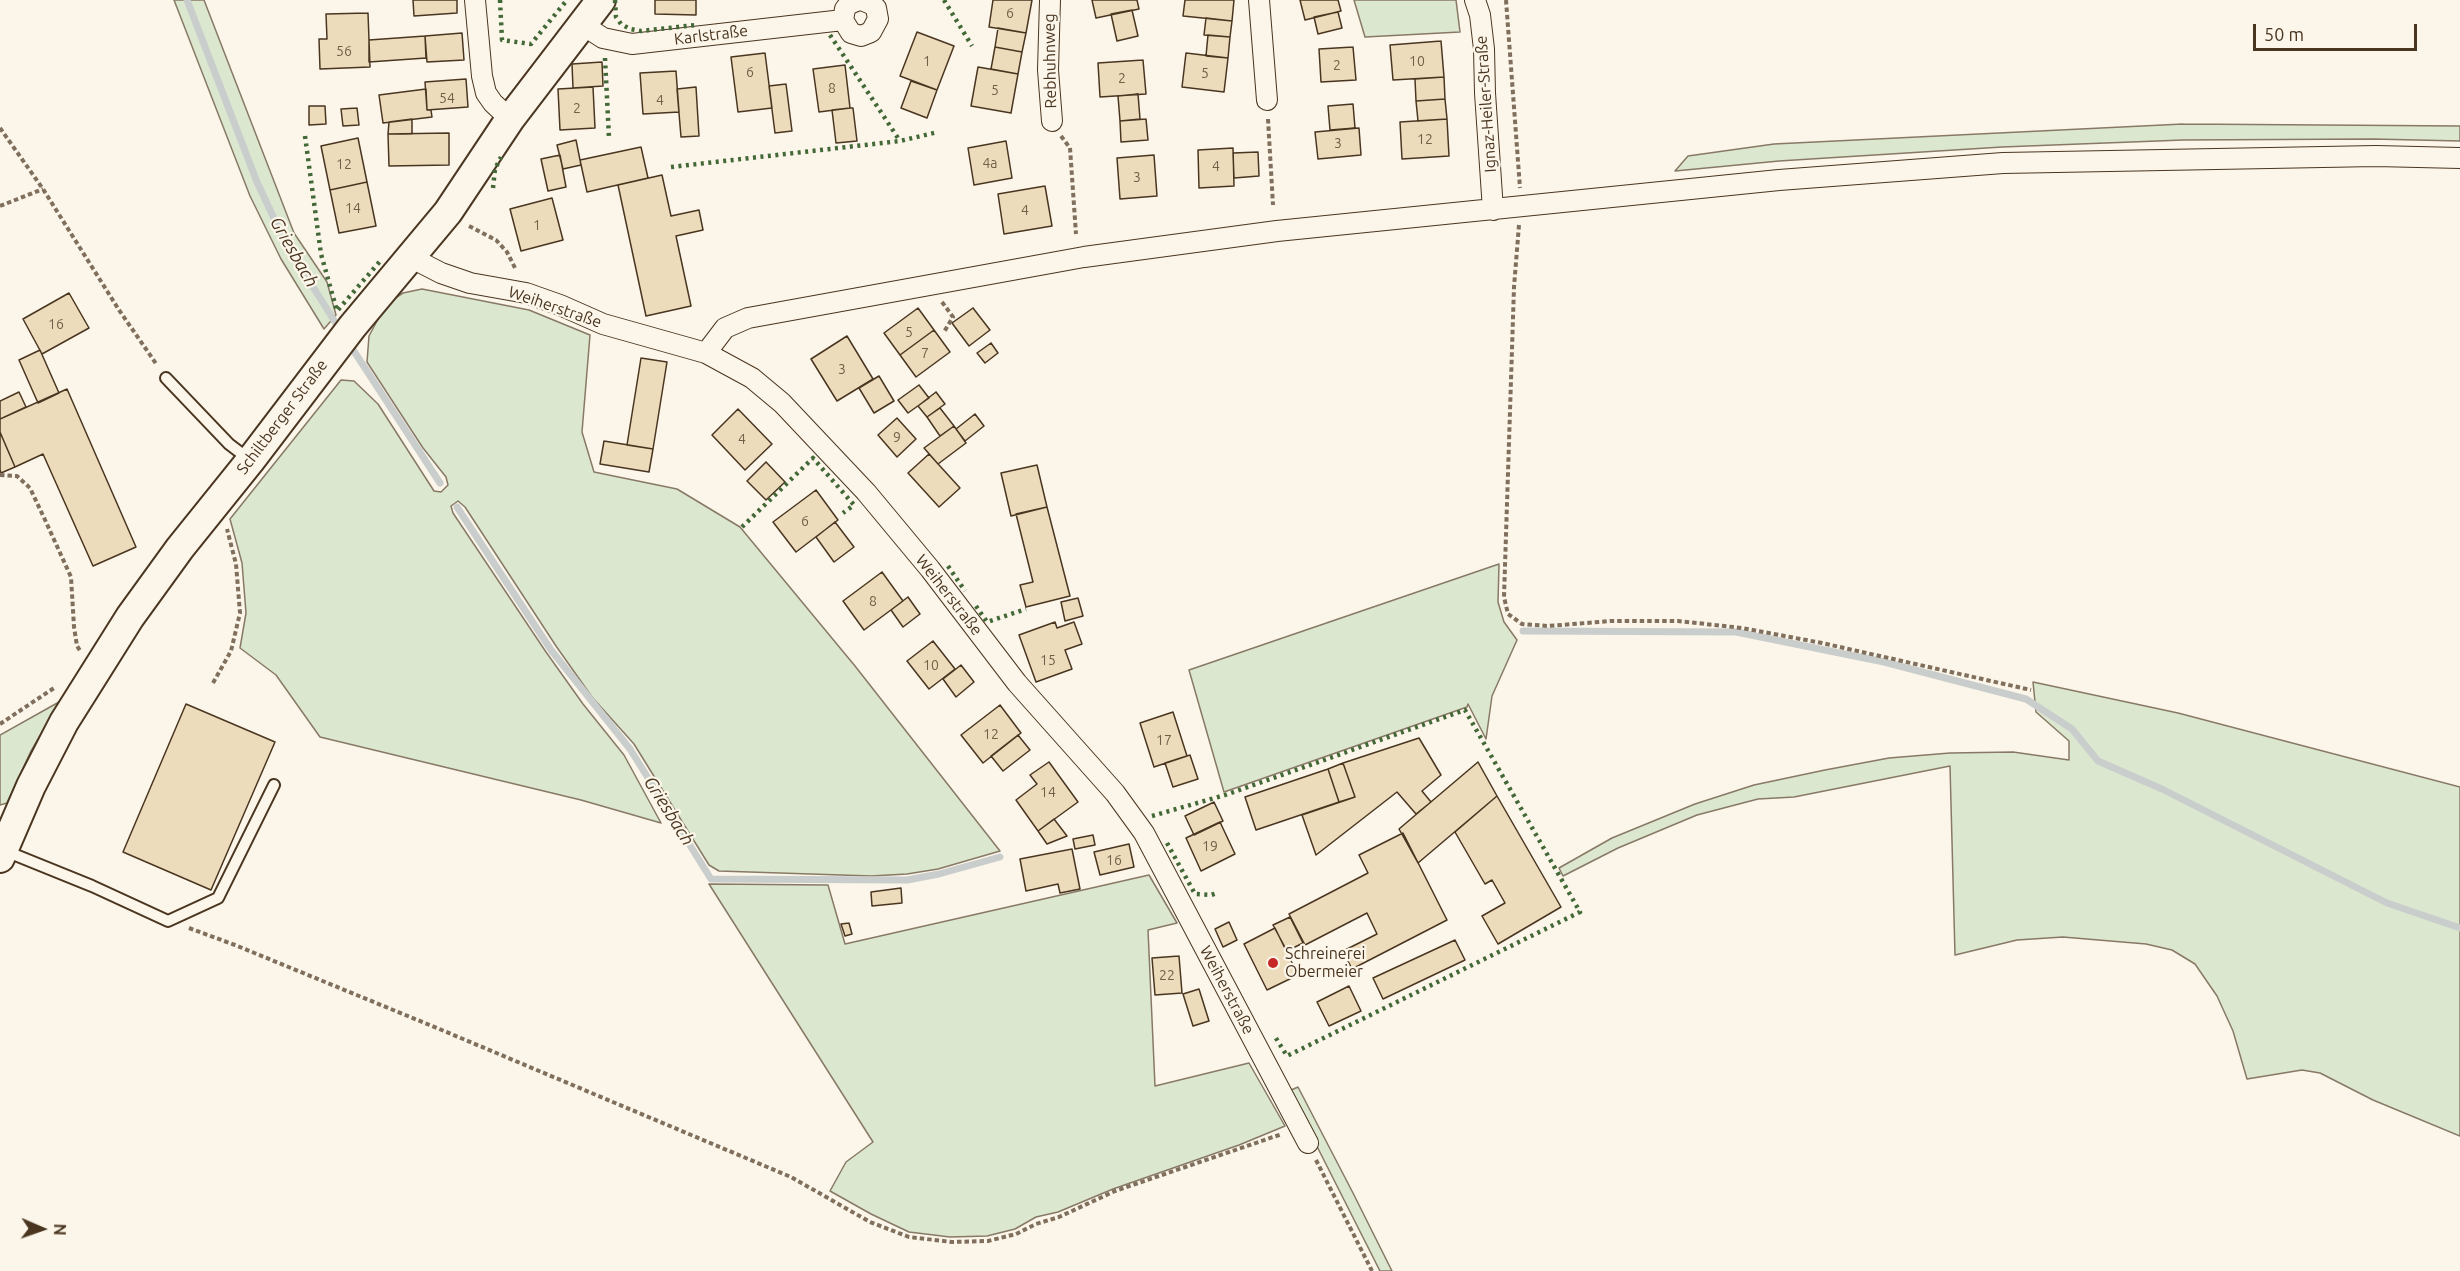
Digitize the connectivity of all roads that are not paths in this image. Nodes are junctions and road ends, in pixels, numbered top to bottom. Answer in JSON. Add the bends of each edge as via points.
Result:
{"nodes":[{"id":1,"x":475,"y":0,"type":"edge"},
{"id":2,"x":601,"y":0,"type":"edge"},
{"id":3,"x":861,"y":0,"type":"edge"},
{"id":4,"x":1050,"y":0,"type":"edge"},
{"id":5,"x":1259,"y":0,"type":"edge"},
{"id":6,"x":1475,"y":0,"type":"edge"},
{"id":7,"x":843,"y":20,"type":"junction"},
{"id":8,"x":583,"y":25,"type":"junction"},
{"id":9,"x":1268,"y":100,"type":"road end"},
{"id":10,"x":510,"y":118,"type":"junction"},
{"id":11,"x":1052,"y":122,"type":"road end"},
{"id":12,"x":2460,"y":158,"type":"edge"},
{"id":13,"x":1493,"y":210,"type":"junction"},
{"id":14,"x":410,"y":257,"type":"junction"},
{"id":15,"x":706,"y":352,"type":"junction"},
{"id":16,"x":166,"y":378,"type":"road end"},
{"id":17,"x":250,"y":461,"type":"junction"},
{"id":18,"x":274,"y":785,"type":"dead end"},
{"id":19,"x":3,"y":843,"type":"edge"},
{"id":20,"x":1304,"y":1135,"type":"road end"}],
"edges":[{"from":1,"to":10,"type":"street","via":[[486,93]]},
{"from":2,"to":8,"type":"main road","name":"Schiltberger Straße"},
{"from":3,"to":7,"type":"street","via":[[849,4]]},
{"from":3,"to":7,"type":"street","via":[[876,8],[875,28],[866,35],[855,35]]},
{"from":4,"to":11,"type":"street","name":"Rebhuhnweg","via":[[1048,69]]},
{"from":5,"to":9,"type":"street"},
{"from":6,"to":13,"type":"street","name":"Ignaz-Heiler-Straße","via":[[1485,49]]},
{"from":7,"to":8,"type":"street","name":"Karlstraße","via":[[632,44],[603,38]]},
{"from":8,"to":10,"type":"main road","name":"Schiltberger Straße"},
{"from":10,"to":14,"type":"main road","name":"Schiltberger Straße","via":[[448,212]]},
{"from":12,"to":13,"type":"street","via":[[2003,163],[1779,180]]},
{"from":13,"to":15,"type":"street","via":[[1277,231],[1084,257],[929,284],[748,318],[725,327]]},
{"from":14,"to":15,"type":"street","name":"Weiherstraße","via":[[470,283],[526,293],[603,324]]},
{"from":14,"to":17,"type":"main road","name":"Schiltberger Straße","via":[[351,327]]},
{"from":15,"to":20,"type":"street","name":"Weiherstraße","via":[[752,378],[782,403],[862,488],[1017,683],[1115,793],[1144,833]]},
{"from":16,"to":17,"type":"lane"},
{"from":17,"to":19,"type":"main road","name":"Schiltberger Straße","via":[[180,548],[97,668],[63,722]]},
{"from":18,"to":19,"type":"lane","via":[[218,898],[168,921]]}]}
